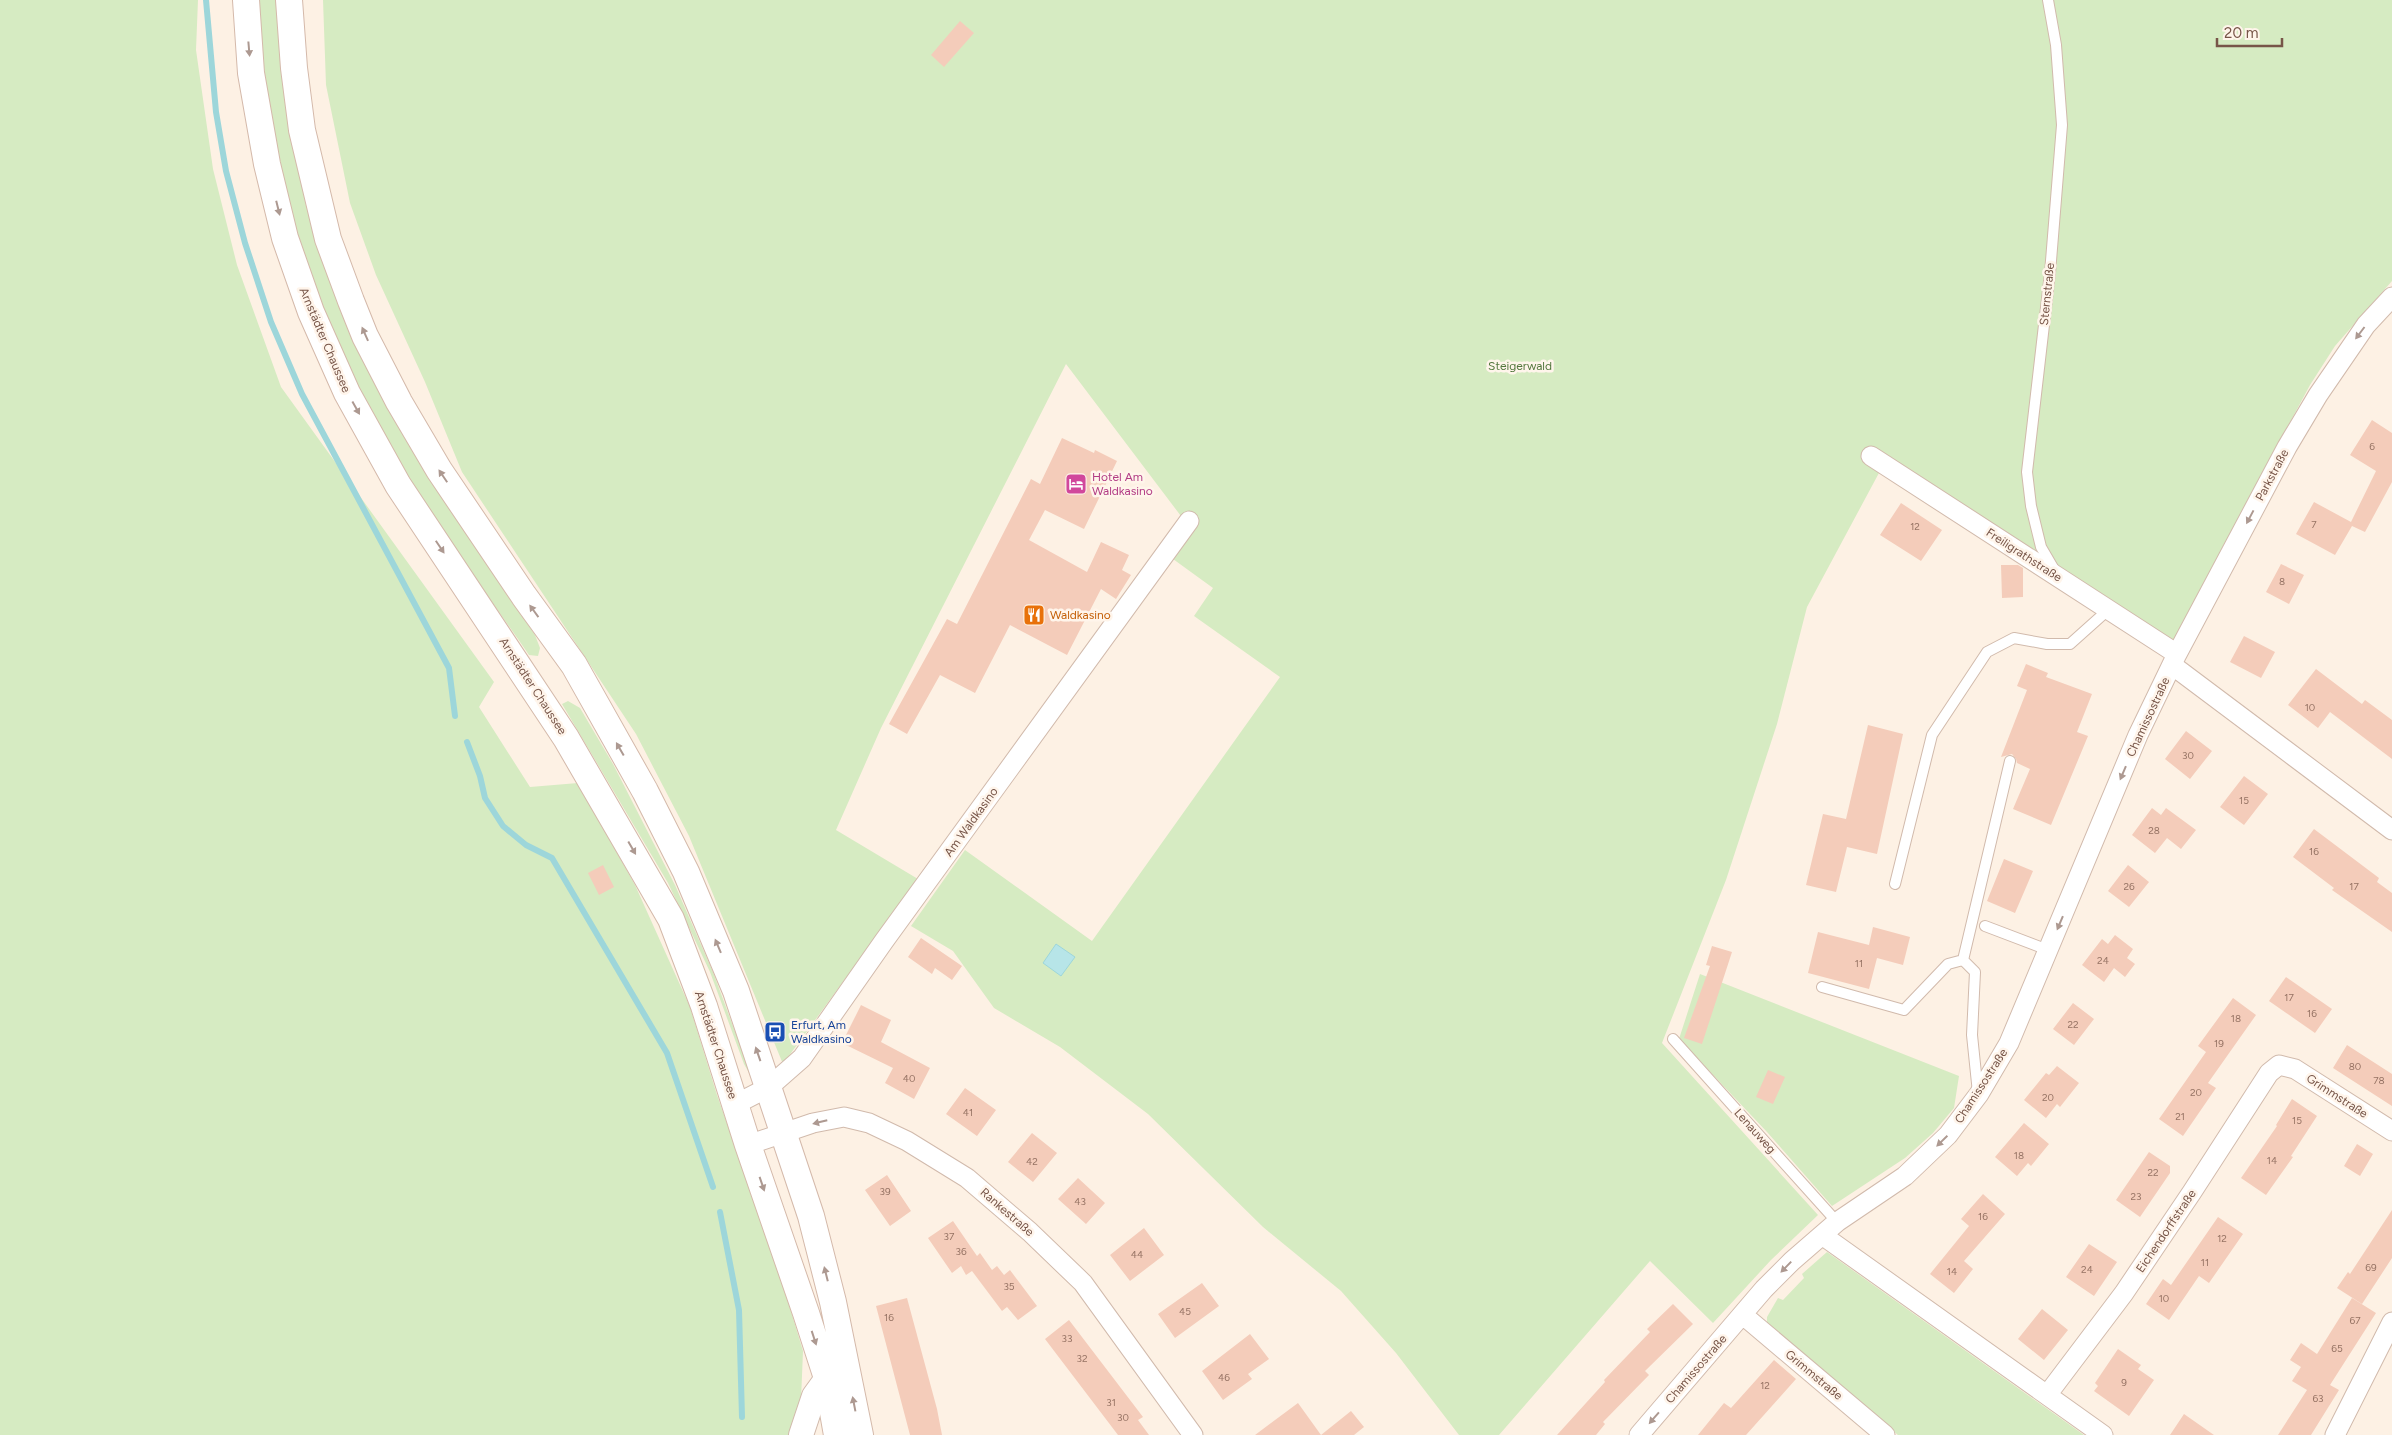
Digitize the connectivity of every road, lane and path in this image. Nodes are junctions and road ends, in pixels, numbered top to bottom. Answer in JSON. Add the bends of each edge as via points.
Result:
{"nodes":[{"id":1,"x":246,"y":0,"type":"edge"},
{"id":2,"x":290,"y":0,"type":"edge"},
{"id":3,"x":2048,"y":0,"type":"edge"},
{"id":4,"x":2392,"y":297,"type":"edge"},
{"id":5,"x":1871,"y":456,"type":"dead end"},
{"id":6,"x":1190,"y":521,"type":"dead end"},
{"id":7,"x":2062,"y":581,"type":"junction"},
{"id":8,"x":2108,"y":610,"type":"junction"},
{"id":9,"x":2174,"y":660,"type":"junction"},
{"id":10,"x":2010,"y":761,"type":"dead end"},
{"id":11,"x":2392,"y":830,"type":"edge"},
{"id":12,"x":1895,"y":884,"type":"dead end"},
{"id":13,"x":1984,"y":926,"type":"dead end"},
{"id":14,"x":2048,"y":950,"type":"junction"},
{"id":15,"x":1963,"y":960,"type":"junction"},
{"id":16,"x":1822,"y":987,"type":"dead end"},
{"id":17,"x":1672,"y":1039,"type":"dead end"},
{"id":18,"x":2280,"y":1065,"type":"joint"},
{"id":19,"x":769,"y":1087,"type":"junction"},
{"id":20,"x":1979,"y":1094,"type":"junction"},
{"id":21,"x":736,"y":1104,"type":"junction"},
{"id":22,"x":2392,"y":1131,"type":"edge"},
{"id":23,"x":784,"y":1134,"type":"junction"},
{"id":24,"x":748,"y":1145,"type":"junction"},
{"id":25,"x":1837,"y":1222,"type":"junction"},
{"id":26,"x":1822,"y":1235,"type":"junction"},
{"id":27,"x":1743,"y":1315,"type":"junction"},
{"id":28,"x":2392,"y":1322,"type":"edge"},
{"id":29,"x":837,"y":1376,"type":"junction"},
{"id":30,"x":2047,"y":1395,"type":"junction"},
{"id":31,"x":801,"y":1435,"type":"edge"},
{"id":32,"x":837,"y":1435,"type":"edge"},
{"id":33,"x":860,"y":1435,"type":"edge"},
{"id":34,"x":1193,"y":1435,"type":"edge"},
{"id":35,"x":1639,"y":1435,"type":"edge"},
{"id":36,"x":1884,"y":1435,"type":"edge"},
{"id":37,"x":2103,"y":1435,"type":"edge"},
{"id":38,"x":2335,"y":1435,"type":"edge"}],
"edges":[{"from":1,"to":21,"type":"main road","name":"Arnstädter Chaussee","one_way":true,"via":[[251,72],[267,164],[285,238],[311,312],[347,393],[398,485],[561,730],[671,919]]},
{"from":19,"to":2,"type":"main road","one_way":true,"via":[[728,970],[686,872],[645,791],[574,665],[439,470],[365,336],[328,239],[314,186],[302,130]]},
{"from":3,"to":7,"type":"lane","name":"Sternstraße","via":[[2056,45],[2062,125],[2050,274],[2027,472],[2041,547]]},
{"from":4,"to":9,"type":"street","name":"Parkstraße","one_way":true,"via":[[2361,332],[2318,395]]},
{"from":5,"to":7,"type":"street","name":"Freiligrathstraße"},
{"from":6,"to":19,"type":"street","name":"Am Waldkasino","via":[[802,1058]]},
{"from":7,"to":8,"type":"street","name":"Freiligrathstraße"},
{"from":8,"to":9,"type":"street","name":"Freiligrathstraße"},
{"from":8,"to":12,"type":"lane","via":[[2070,644],[2014,638],[1987,652],[1932,735]]},
{"from":9,"to":11,"type":"street","name":"Freiligrathstraße"},
{"from":9,"to":14,"type":"street","name":"Chamissostraße","one_way":true,"via":[[2138,735]]},
{"from":10,"to":15,"type":"lane"},
{"from":13,"to":14,"type":"lane"},
{"from":14,"to":20,"type":"street","name":"Chamissostraße","via":[[2009,1043]]},
{"from":15,"to":16,"type":"lane","via":[[1948,964],[1904,1010]]},
{"from":15,"to":20,"type":"lane","via":[[1975,972],[1972,1035]]},
{"from":17,"to":25,"type":"lane","name":"Lenauweg"},
{"from":18,"to":22,"type":"street","name":"Grimmstraße","via":[[2295,1069]]},
{"from":18,"to":30,"type":"street","name":"Eichendorffstraße","via":[[2269,1072],[2124,1293]]},
{"from":19,"to":21,"type":"street","name":"Am Waldkasino"},
{"from":19,"to":23,"type":"main road"},
{"from":20,"to":25,"type":"street","name":"Chamissostraße","one_way":true,"via":[[1948,1135],[1905,1176]]},
{"from":21,"to":24,"type":"main road","name":"Arnstädter Chaussee"},
{"from":23,"to":24,"type":"street","name":"Rankestraße"},
{"from":29,"to":23,"type":"main road","one_way":true,"via":[[811,1216]]},
{"from":34,"to":23,"type":"street","name":"Rankestraße","one_way":true,"via":[[1083,1284],[968,1178],[870,1123],[844,1117],[813,1123]]},
{"from":24,"to":29,"type":"main road","name":"Arnstädter Chaussee","one_way":true},
{"from":25,"to":26,"type":"street","name":"Chamissostraße"},
{"from":26,"to":27,"type":"street","name":"Chamissostraße","one_way":true,"via":[[1792,1261]]},
{"from":26,"to":30,"type":"street"},
{"from":27,"to":35,"type":"street","name":"Chamissostraße","one_way":true},
{"from":27,"to":36,"type":"street","name":"Grimmstraße"},
{"from":28,"to":38,"type":"street"},
{"from":29,"to":31,"type":"street","via":[[814,1396]]},
{"from":29,"to":32,"type":"main road"},
{"from":33,"to":29,"type":"main road","one_way":true},
{"from":30,"to":37,"type":"street"}]}
